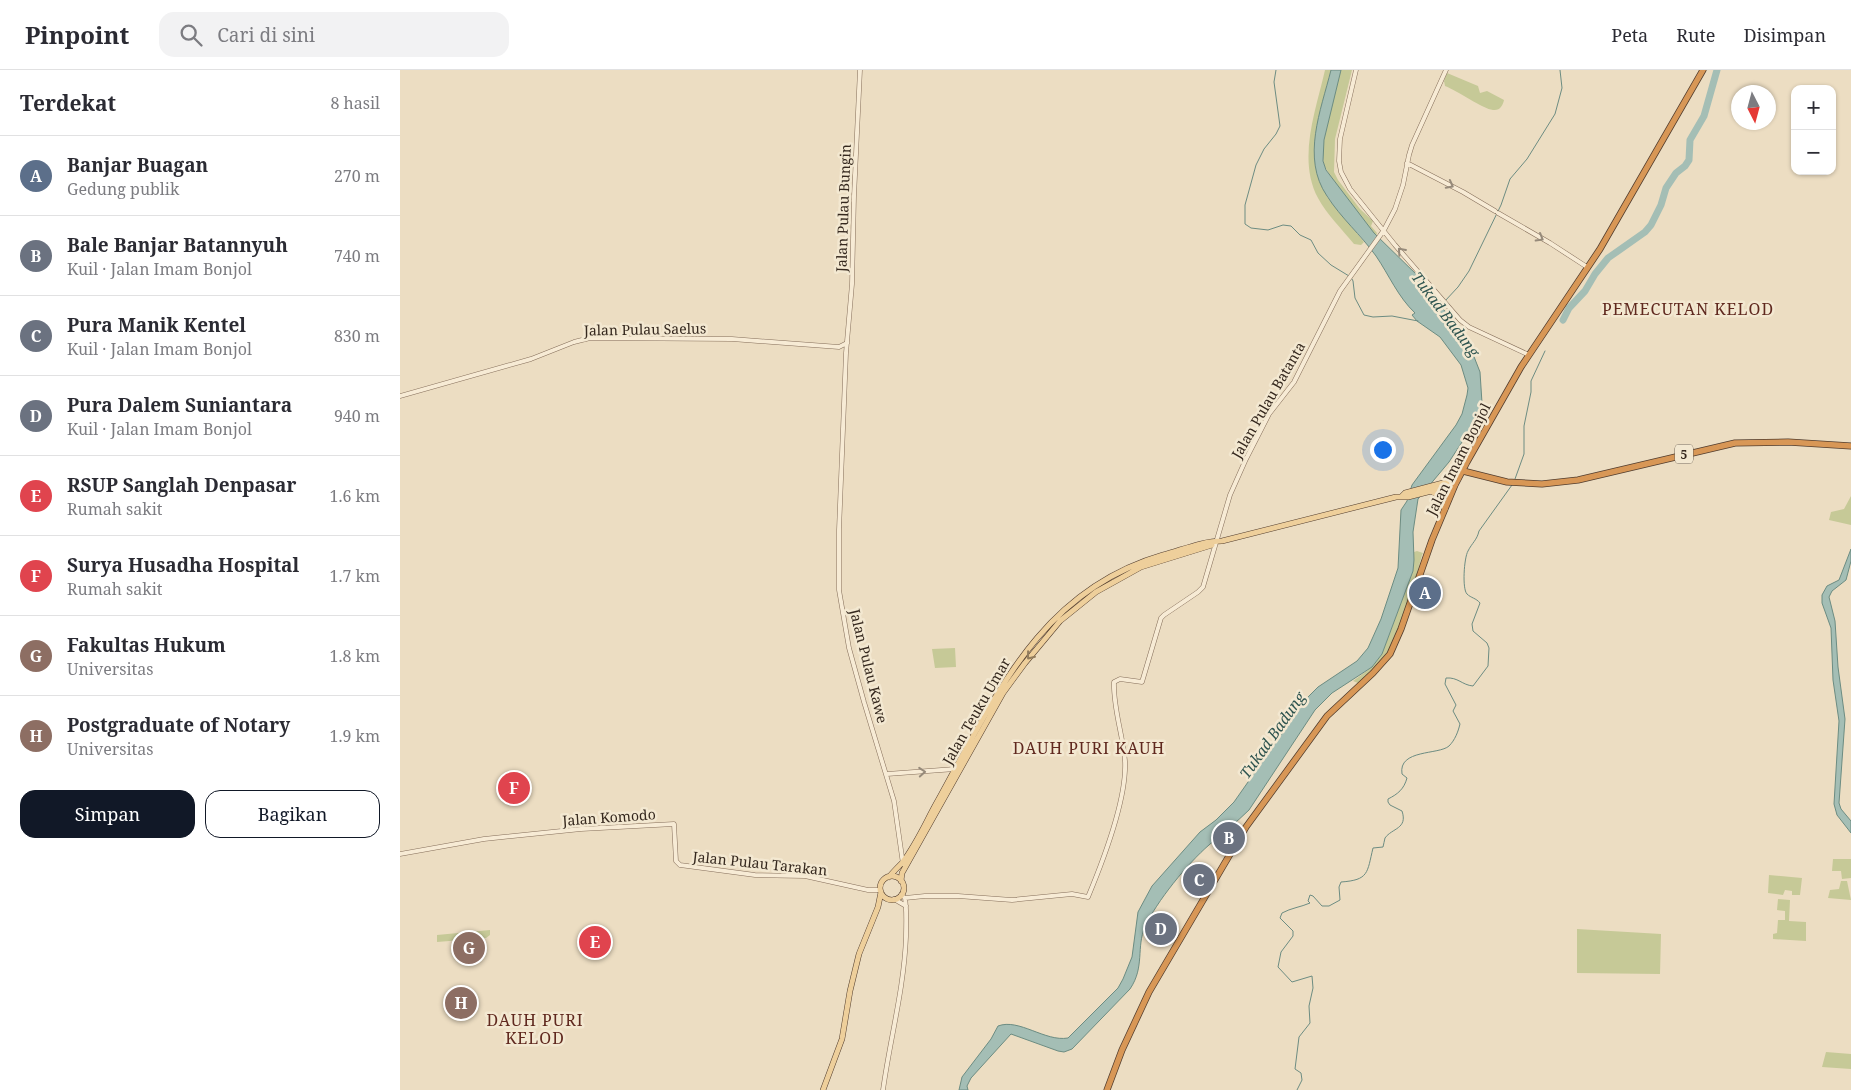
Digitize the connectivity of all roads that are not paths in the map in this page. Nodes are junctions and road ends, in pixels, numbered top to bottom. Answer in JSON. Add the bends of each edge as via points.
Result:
{"nodes":[{"id":1,"x":860,"y":70,"type":"edge"},
{"id":2,"x":1356,"y":70,"type":"edge"},
{"id":3,"x":1446,"y":70,"type":"edge"},
{"id":4,"x":1702,"y":70,"type":"edge"},
{"id":5,"x":1407,"y":163,"type":"junction"},
{"id":6,"x":1384,"y":230,"type":"junction"},
{"id":7,"x":1587,"y":267,"type":"junction"},
{"id":8,"x":847,"y":345,"type":"junction"},
{"id":9,"x":839,"y":347,"type":"junction"},
{"id":10,"x":846,"y":352,"type":"junction"},
{"id":11,"x":1529,"y":355,"type":"junction"},
{"id":12,"x":400,"y":396,"type":"edge"},
{"id":13,"x":1851,"y":446,"type":"edge"},
{"id":14,"x":1463,"y":471,"type":"junction"},
{"id":15,"x":1457,"y":482,"type":"junction"},
{"id":16,"x":1430,"y":489,"type":"junction"},
{"id":17,"x":1445,"y":509,"type":"junction"},
{"id":18,"x":1218,"y":542,"type":"junction"},
{"id":19,"x":956,"y":769,"type":"junction"},
{"id":20,"x":888,"y":774,"type":"junction"},
{"id":21,"x":674,"y":824,"type":"joint"},
{"id":22,"x":400,"y":854,"type":"edge"},
{"id":23,"x":904,"y":865,"type":"junction"},
{"id":24,"x":889,"y":877,"type":"junction"},
{"id":25,"x":901,"y":881,"type":"junction"},
{"id":26,"x":881,"y":891,"type":"junction"},
{"id":27,"x":903,"y":897,"type":"junction"},
{"id":28,"x":887,"y":899,"type":"junction"},
{"id":29,"x":894,"y":900,"type":"junction"},
{"id":30,"x":906,"y":906,"type":"junction"},
{"id":31,"x":878,"y":907,"type":"junction"},
{"id":32,"x":823,"y":1090,"type":"edge"},
{"id":33,"x":883,"y":1090,"type":"edge"},
{"id":34,"x":1107,"y":1090,"type":"edge"}],
"edges":[{"from":1,"to":8,"type":"street","name":"Jalan Pulau Bungin"},
{"from":2,"to":6,"type":"street","via":[[1340,139],[1339,161],[1350,189]]},
{"from":3,"to":5,"type":"street"},
{"from":4,"to":7,"type":"highway","name":"Jalan Imam Bonjol"},
{"from":5,"to":6,"type":"street","via":[[1395,209]]},
{"from":5,"to":7,"type":"street","one_way":true,"via":[[1463,192]]},
{"from":11,"to":6,"type":"street","one_way":true,"via":[[1466,325]]},
{"from":6,"to":18,"type":"street","name":"Jalan Pulau Batanta","via":[[1345,284],[1294,382],[1269,414],[1233,487]]},
{"from":7,"to":11,"type":"highway","name":"Jalan Imam Bonjol"},
{"from":8,"to":9,"type":"street"},
{"from":8,"to":10,"type":"street","name":"Jalan Pulau Kawe"},
{"from":9,"to":10,"type":"street"},
{"from":9,"to":12,"type":"street","name":"Jalan Pulau Saelus","via":[[732,339],[590,338],[531,359]]},
{"from":10,"to":20,"type":"street","name":"Jalan Pulau Kawe","via":[[839,590],[849,648]]},
{"from":11,"to":14,"type":"highway","name":"Jalan Imam Bonjol"},
{"from":13,"to":14,"type":"highway","number":"5","via":[[1735,443],[1578,480],[1542,484],[1507,482]]},
{"from":14,"to":15,"type":"highway","name":"Jalan Imam Bonjol"},
{"from":15,"to":16,"type":"main road","name":"Jalan Teuku Umar"},
{"from":15,"to":17,"type":"highway","name":"Jalan Imam Bonjol"},
{"from":16,"to":17,"type":"main road","via":[[1441,497]]},
{"from":16,"to":18,"type":"main road","name":"Jalan Teuku Umar"},
{"from":17,"to":34,"type":"highway","name":"Jalan Imam Bonjol","via":[[1390,654],[1327,716],[1246,827],[1149,992]]},
{"from":18,"to":19,"type":"main road","name":"Jalan Teuku Umar","via":[[1137,563],[1098,585],[1066,609],[1019,659],[1000,687]]},
{"from":18,"to":23,"type":"main road","name":"Jalan Teuku Umar","one_way":true,"via":[[1141,567],[1096,592],[1060,621],[1004,693]]},
{"from":18,"to":27,"type":"street","name":"Jalan Pulau Batanta","via":[[1204,587],[1161,618],[1142,682],[1120,679],[1114,682],[1125,776],[1100,869],[1088,897],[1070,894],[1012,900],[958,896]]},
{"from":20,"to":19,"type":"street","one_way":true},
{"from":19,"to":23,"type":"main road","name":"Jalan Teuku Umar"},
{"from":20,"to":23,"type":"street","name":"Jalan Pulau Kawe"},
{"from":21,"to":22,"type":"street","name":"Jalan Komodo","via":[[484,839]]},
{"from":21,"to":26,"type":"street","name":"Jalan Pulau Tarakan","via":[[676,861],[680,865],[755,875],[805,876]]},
{"from":23,"to":24,"type":"main road","name":"Jalan Teuku Umar"},
{"from":23,"to":25,"type":"main road","name":"Jalan Teuku Umar"},
{"from":24,"to":25,"type":"main road"},
{"from":24,"to":26,"type":"main road","via":[[882,882]]},
{"from":25,"to":27,"type":"main road"},
{"from":26,"to":28,"type":"main road"},
{"from":26,"to":31,"type":"main road"},
{"from":27,"to":29,"type":"main road"},
{"from":27,"to":30,"type":"street"},
{"from":28,"to":29,"type":"main road"},
{"from":28,"to":31,"type":"main road"},
{"from":29,"to":30,"type":"street"},
{"from":30,"to":33,"type":"street","via":[[902,984]]},
{"from":31,"to":32,"type":"main road","via":[[858,954],[842,1040]]}]}
